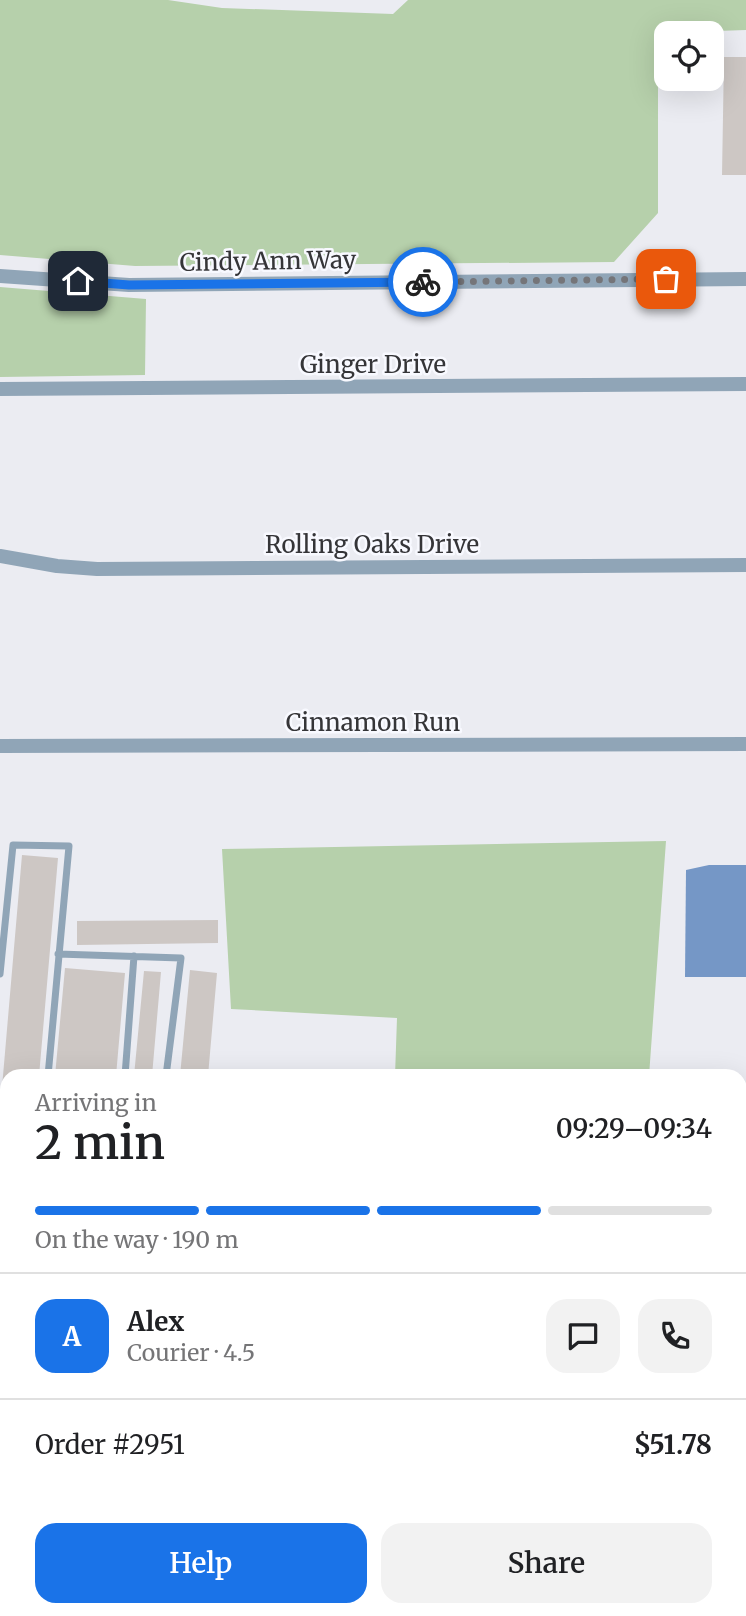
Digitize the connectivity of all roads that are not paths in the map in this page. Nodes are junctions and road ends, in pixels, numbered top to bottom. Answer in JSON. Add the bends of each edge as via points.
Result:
{"nodes":[{"id":1,"x":0,"y":276,"type":"edge"},
{"id":2,"x":746,"y":278,"type":"edge"},
{"id":3,"x":746,"y":384,"type":"edge"},
{"id":4,"x":0,"y":388,"type":"edge"},
{"id":5,"x":0,"y":556,"type":"edge"},
{"id":6,"x":746,"y":565,"type":"edge"},
{"id":7,"x":746,"y":744,"type":"edge"},
{"id":8,"x":0,"y":746,"type":"edge"},
{"id":9,"x":58,"y":954,"type":"junction"},
{"id":10,"x":134,"y":956,"type":"junction"},
{"id":11,"x":0,"y":974,"type":"edge"},
{"id":12,"x":49,"y":1069,"type":"edge"},
{"id":13,"x":126,"y":1069,"type":"edge"},
{"id":14,"x":167,"y":1069,"type":"edge"}],
"edges":[{"from":1,"to":2,"type":"street","name":"Cindy Ann Way","via":[[129,285]]},
{"from":3,"to":4,"type":"street","name":"Ginger Drive"},
{"from":5,"to":6,"type":"street","name":"Rolling Oaks Drive","via":[[97,569]]},
{"from":7,"to":8,"type":"street","name":"Cinnamon Run"},
{"from":9,"to":10,"type":"lane"},
{"from":9,"to":11,"type":"lane","via":[[69,846],[13,845]]},
{"from":9,"to":12,"type":"lane"},
{"from":10,"to":13,"type":"lane"},
{"from":10,"to":14,"type":"lane","via":[[181,958]]}]}
